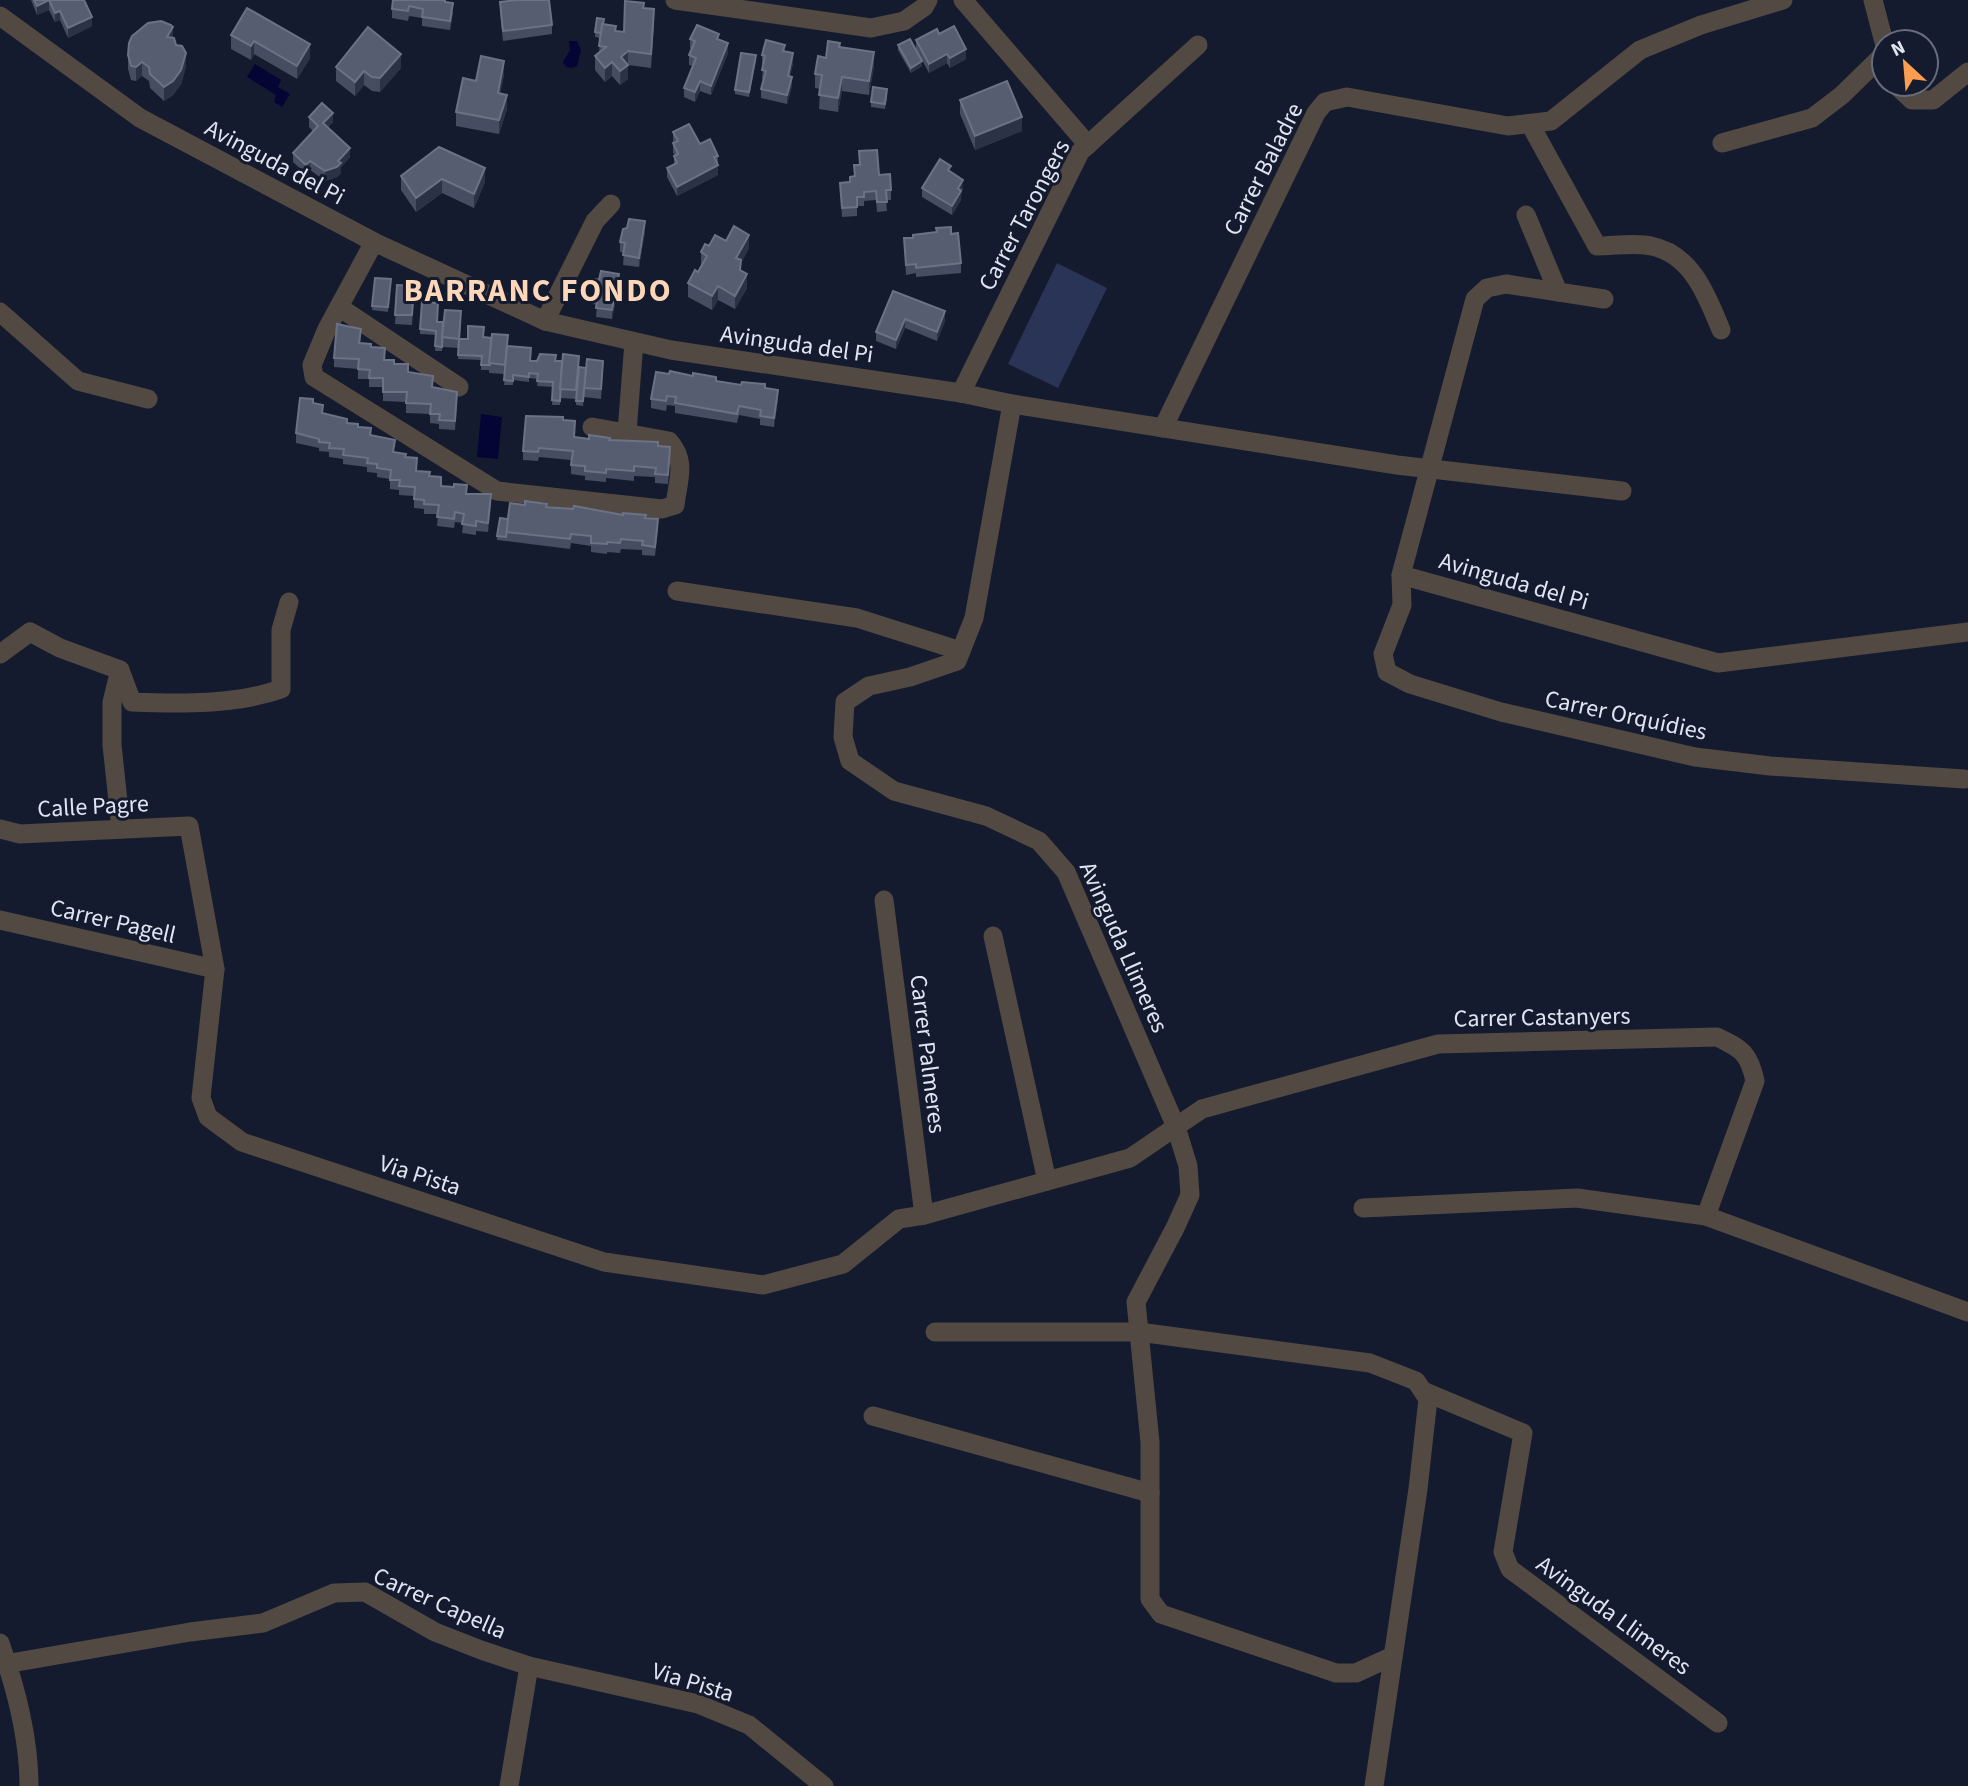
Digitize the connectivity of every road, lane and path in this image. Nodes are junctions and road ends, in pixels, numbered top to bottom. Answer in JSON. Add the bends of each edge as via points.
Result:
{"nodes":[{"id":1,"x":675,"y":0,"type":"edge"},
{"id":2,"x":928,"y":0,"type":"edge"},
{"id":3,"x":963,"y":0,"type":"edge"},
{"id":4,"x":1783,"y":0,"type":"edge"},
{"id":5,"x":1873,"y":0,"type":"edge"},
{"id":6,"x":0,"y":16,"type":"edge"},
{"id":7,"x":1880,"y":28,"type":"edge"},
{"id":8,"x":1198,"y":45,"type":"dead end"},
{"id":9,"x":1870,"y":68,"type":"edge"},
{"id":10,"x":1968,"y":72,"type":"edge"},
{"id":11,"x":1940,"y":94,"type":"edge"},
{"id":12,"x":1910,"y":98,"type":"edge"},
{"id":13,"x":1936,"y":98,"type":"edge"},
{"id":14,"x":1530,"y":124,"type":"junction"},
{"id":15,"x":1722,"y":143,"type":"dead end"},
{"id":16,"x":1088,"y":145,"type":"junction"},
{"id":17,"x":611,"y":204,"type":"dead end"},
{"id":18,"x":1526,"y":215,"type":"dead end"},
{"id":19,"x":374,"y":242,"type":"junction"},
{"id":20,"x":1558,"y":292,"type":"junction"},
{"id":21,"x":1604,"y":299,"type":"dead end"},
{"id":22,"x":339,"y":307,"type":"junction"},
{"id":23,"x":0,"y":312,"type":"edge"},
{"id":24,"x":545,"y":321,"type":"junction"},
{"id":25,"x":1721,"y":330,"type":"dead end"},
{"id":26,"x":634,"y":342,"type":"junction"},
{"id":27,"x":460,"y":387,"type":"dead end"},
{"id":28,"x":961,"y":393,"type":"junction"},
{"id":29,"x":148,"y":398,"type":"dead end"},
{"id":30,"x":1012,"y":404,"type":"junction"},
{"id":31,"x":592,"y":427,"type":"dead end"},
{"id":32,"x":1163,"y":428,"type":"junction"},
{"id":33,"x":627,"y":432,"type":"junction"},
{"id":34,"x":1428,"y":469,"type":"junction"},
{"id":35,"x":1622,"y":491,"type":"dead end"},
{"id":36,"x":1401,"y":575,"type":"junction"},
{"id":37,"x":677,"y":591,"type":"dead end"},
{"id":38,"x":289,"y":602,"type":"dead end"},
{"id":39,"x":1968,"y":632,"type":"edge"},
{"id":40,"x":961,"y":651,"type":"junction"},
{"id":41,"x":0,"y":654,"type":"edge"},
{"id":42,"x":120,"y":670,"type":"junction"},
{"id":43,"x":1964,"y":779,"type":"dead end"},
{"id":44,"x":189,"y":826,"type":"joint"},
{"id":45,"x":0,"y":829,"type":"edge"},
{"id":46,"x":121,"y":829,"type":"junction"},
{"id":47,"x":884,"y":900,"type":"dead end"},
{"id":48,"x":0,"y":920,"type":"edge"},
{"id":49,"x":993,"y":936,"type":"dead end"},
{"id":50,"x":215,"y":969,"type":"junction"},
{"id":51,"x":1176,"y":1127,"type":"junction"},
{"id":52,"x":1048,"y":1181,"type":"junction"},
{"id":53,"x":1363,"y":1208,"type":"dead end"},
{"id":54,"x":924,"y":1215,"type":"junction"},
{"id":55,"x":1706,"y":1216,"type":"junction"},
{"id":56,"x":1968,"y":1312,"type":"edge"},
{"id":57,"x":936,"y":1332,"type":"dead end"},
{"id":58,"x":1139,"y":1332,"type":"junction"},
{"id":59,"x":1423,"y":1391,"type":"junction"},
{"id":60,"x":873,"y":1416,"type":"dead end"},
{"id":61,"x":1150,"y":1493,"type":"junction"},
{"id":62,"x":0,"y":1643,"type":"edge"},
{"id":63,"x":1393,"y":1656,"type":"junction"},
{"id":64,"x":4,"y":1664,"type":"edge"},
{"id":65,"x":529,"y":1666,"type":"junction"},
{"id":66,"x":1718,"y":1723,"type":"dead end"},
{"id":67,"x":29,"y":1786,"type":"edge"},
{"id":68,"x":509,"y":1786,"type":"edge"},
{"id":69,"x":824,"y":1786,"type":"edge"},
{"id":70,"x":1374,"y":1786,"type":"edge"}],
"edges":[{"from":1,"to":2,"type":"street","via":[[871,28],[904,21]]},
{"from":3,"to":16,"type":"street"},
{"from":4,"to":14,"type":"street","name":"Carrer Baladre","via":[[1640,50],[1551,121]]},
{"from":5,"to":7,"type":"street"},
{"from":6,"to":19,"type":"street","name":"Avinguda del Pi","via":[[140,118]]},
{"from":8,"to":16,"type":"street","name":"Carrer Tarongers"},
{"from":9,"to":15,"type":"street","via":[[1812,118]]},
{"from":10,"to":11,"type":"street"},
{"from":12,"to":13,"type":"street"},
{"from":14,"to":25,"type":"street","via":[[1597,246],[1650,245],[1669,251],[1697,279]]},
{"from":14,"to":32,"type":"street","name":"Carrer Baladre","via":[[1508,127],[1348,96],[1325,102]]},
{"from":16,"to":28,"type":"street","name":"Carrer Tarongers","via":[[1080,152]]},
{"from":17,"to":24,"type":"street","via":[[595,221]]},
{"from":18,"to":20,"type":"street"},
{"from":19,"to":22,"type":"street"},
{"from":19,"to":24,"type":"street","name":"Avinguda del Pi"},
{"from":20,"to":21,"type":"street","name":"Avinguda del Pi"},
{"from":20,"to":34,"type":"street","name":"Avinguda del Pi","via":[[1506,284],[1487,288],[1475,299]]},
{"from":22,"to":27,"type":"street"},
{"from":22,"to":33,"type":"street","via":[[312,365],[314,377],[497,491],[662,509],[675,505],[681,462],[677,450],[669,441]]},
{"from":23,"to":29,"type":"street","via":[[78,381]]},
{"from":24,"to":26,"type":"street","name":"Avinguda del Pi"},
{"from":26,"to":28,"type":"street","name":"Avinguda del Pi"},
{"from":26,"to":33,"type":"street"},
{"from":28,"to":30,"type":"street"},
{"from":30,"to":32,"type":"street"},
{"from":30,"to":40,"type":"street","via":[[974,618]]},
{"from":31,"to":33,"type":"street"},
{"from":32,"to":34,"type":"street"},
{"from":34,"to":35,"type":"street"},
{"from":34,"to":36,"type":"street","name":"Avinguda del Pi"},
{"from":36,"to":39,"type":"street","name":"Avinguda del Pi","via":[[1718,663]]},
{"from":36,"to":43,"type":"street","name":"Carrer Orquídies","via":[[1402,605],[1383,654],[1387,672],[1410,684],[1501,712],[1695,757]]},
{"from":37,"to":40,"type":"street","via":[[857,618]]},
{"from":38,"to":42,"type":"street","via":[[281,630],[281,689],[177,704],[132,702]]},
{"from":40,"to":51,"type":"street","name":"Avinguda Llimeres","via":[[957,662],[869,686],[845,702],[843,737],[850,761],[894,791],[986,816],[1039,841],[1066,872]]},
{"from":41,"to":42,"type":"street","via":[[30,632]]},
{"from":42,"to":46,"type":"street","via":[[112,702],[112,746]]},
{"from":44,"to":46,"type":"street","name":"Calle Pagre"},
{"from":44,"to":50,"type":"street","name":"Via Pista"},
{"from":45,"to":46,"type":"street","name":"Calle Pagre","via":[[20,834]]},
{"from":47,"to":54,"type":"street","name":"Carrer Palmeres"},
{"from":48,"to":50,"type":"street","name":"Carrer Pagell"},
{"from":49,"to":52,"type":"street"},
{"from":50,"to":54,"type":"street","name":"Via Pista","via":[[201,1098],[208,1117],[242,1142],[604,1262],[763,1285],[843,1264],[900,1219]]},
{"from":51,"to":52,"type":"street","via":[[1130,1158]]},
{"from":51,"to":55,"type":"street","name":"Carrer Castanyers","via":[[1202,1109],[1438,1044],[1717,1037],[1739,1047],[1751,1062],[1755,1082]]},
{"from":51,"to":58,"type":"street","name":"Avinguda Llimeres","via":[[1188,1166],[1189,1195],[1136,1302]]},
{"from":52,"to":54,"type":"street"},
{"from":53,"to":55,"type":"street","via":[[1577,1198]]},
{"from":55,"to":56,"type":"street"},
{"from":57,"to":58,"type":"street","name":"Avinguda Llimeres"},
{"from":58,"to":59,"type":"street","name":"Avinguda Llimeres","via":[[1370,1363],[1416,1381]]},
{"from":58,"to":61,"type":"street","name":"Avinguda Llimeres"},
{"from":59,"to":63,"type":"street","via":[[1428,1399],[1418,1489]]},
{"from":59,"to":66,"type":"street","name":"Avinguda Llimeres","via":[[1523,1433],[1503,1552],[1510,1569]]},
{"from":60,"to":61,"type":"street"},
{"from":61,"to":63,"type":"street","name":"Avinguda Llimeres","via":[[1150,1599],[1161,1614],[1336,1673],[1356,1673]]},
{"from":62,"to":64,"type":"street"},
{"from":63,"to":70,"type":"street"},
{"from":64,"to":65,"type":"street","name":"Carrer Capella","via":[[263,1623],[334,1593],[365,1592],[435,1632]]},
{"from":64,"to":67,"type":"street","via":[[29,1756]]},
{"from":65,"to":68,"type":"street","name":"Carrer Capella"},
{"from":65,"to":69,"type":"street","name":"Via Pista","via":[[698,1704],[749,1725]]}]}
